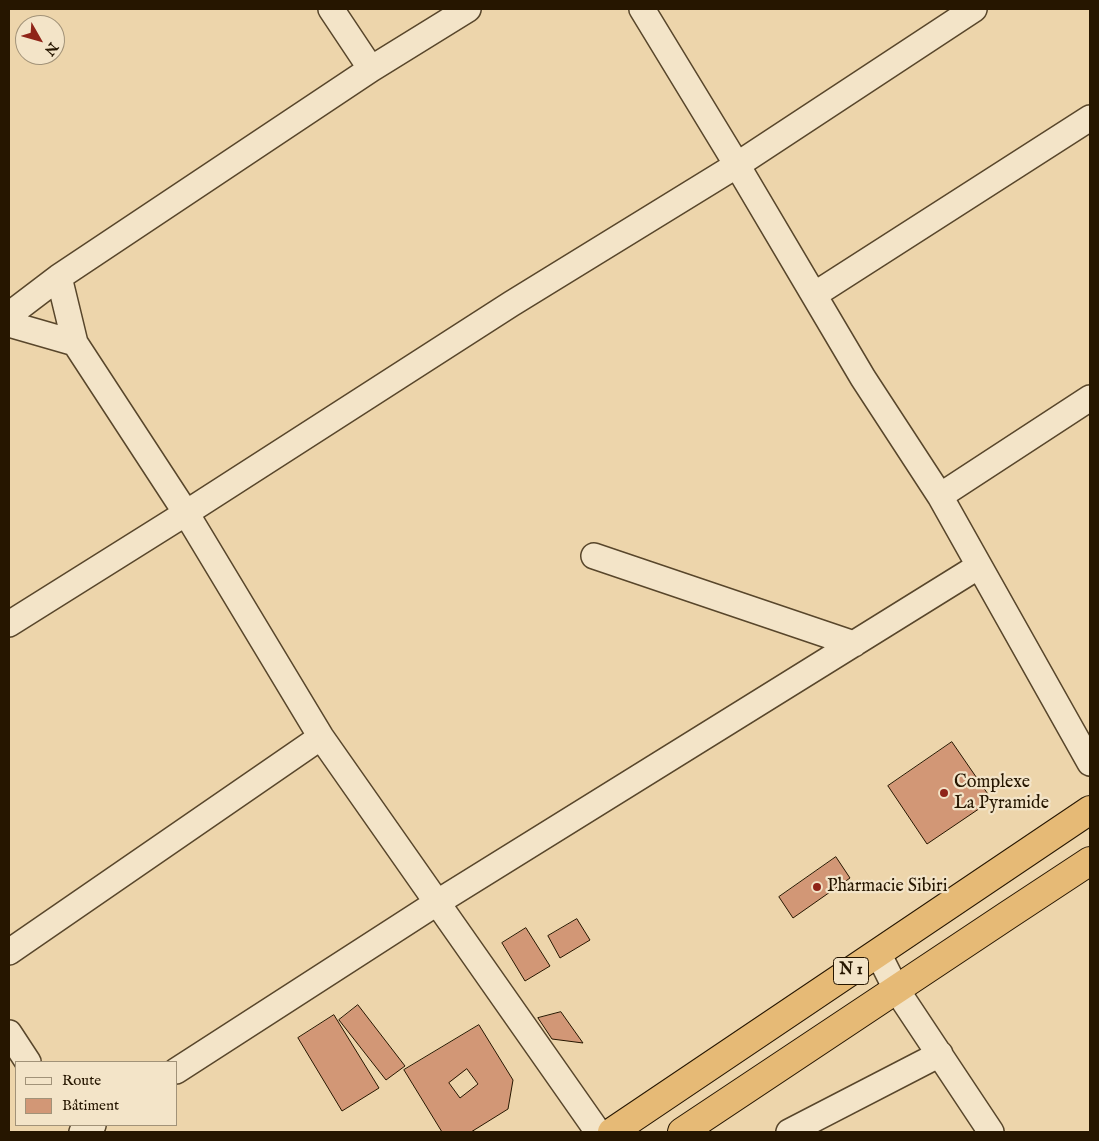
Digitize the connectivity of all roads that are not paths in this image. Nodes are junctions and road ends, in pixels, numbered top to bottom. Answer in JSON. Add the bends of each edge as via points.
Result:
{"nodes":[{"id":1,"x":331,"y":9,"type":"edge"},
{"id":2,"x":468,"y":9,"type":"edge"},
{"id":3,"x":642,"y":9,"type":"edge"},
{"id":4,"x":974,"y":9,"type":"edge"},
{"id":5,"x":371,"y":69,"type":"junction"},
{"id":6,"x":1090,"y":118,"type":"edge"},
{"id":7,"x":737,"y":165,"type":"junction"},
{"id":8,"x":59,"y":277,"type":"junction"},
{"id":9,"x":814,"y":295,"type":"junction"},
{"id":10,"x":9,"y":315,"type":"edge"},
{"id":11,"x":9,"y":324,"type":"edge"},
{"id":12,"x":75,"y":344,"type":"junction"},
{"id":13,"x":1090,"y":398,"type":"edge"},
{"id":14,"x":940,"y":496,"type":"junction"},
{"id":15,"x":186,"y":512,"type":"junction"},
{"id":16,"x":594,"y":556,"type":"dead end"},
{"id":17,"x":979,"y":566,"type":"junction"},
{"id":18,"x":9,"y":624,"type":"edge"},
{"id":19,"x":854,"y":644,"type":"junction"},
{"id":20,"x":321,"y":737,"type":"junction"},
{"id":21,"x":1090,"y":763,"type":"edge"},
{"id":22,"x":1090,"y":810,"type":"edge"},
{"id":23,"x":1090,"y":861,"type":"edge"},
{"id":24,"x":438,"y":902,"type":"junction"},
{"id":25,"x":9,"y":952,"type":"edge"},
{"id":26,"x":878,"y":953,"type":"junction"},
{"id":27,"x":896,"y":989,"type":"junction"},
{"id":28,"x":9,"y":1033,"type":"edge"},
{"id":29,"x":940,"y":1054,"type":"junction"},
{"id":30,"x":27,"y":1061,"type":"edge"},
{"id":31,"x":178,"y":1070,"type":"edge"},
{"id":32,"x":598,"y":1132,"type":"edge"},
{"id":33,"x":612,"y":1132,"type":"edge"},
{"id":34,"x":682,"y":1132,"type":"edge"},
{"id":35,"x":789,"y":1132,"type":"edge"},
{"id":36,"x":991,"y":1132,"type":"edge"}],
"edges":[{"from":1,"to":5,"type":"street"},
{"from":2,"to":5,"type":"street"},
{"from":3,"to":7,"type":"street"},
{"from":4,"to":7,"type":"street"},
{"from":5,"to":8,"type":"street"},
{"from":6,"to":9,"type":"street"},
{"from":7,"to":9,"type":"street"},
{"from":7,"to":15,"type":"street","via":[[511,304]]},
{"from":8,"to":10,"type":"street"},
{"from":8,"to":12,"type":"street"},
{"from":9,"to":14,"type":"street","via":[[863,378]]},
{"from":11,"to":12,"type":"street"},
{"from":12,"to":15,"type":"street"},
{"from":13,"to":14,"type":"street"},
{"from":14,"to":17,"type":"street"},
{"from":15,"to":18,"type":"street"},
{"from":15,"to":20,"type":"street"},
{"from":16,"to":19,"type":"street"},
{"from":17,"to":19,"type":"street"},
{"from":17,"to":21,"type":"street"},
{"from":19,"to":24,"type":"street"},
{"from":20,"to":24,"type":"street"},
{"from":20,"to":25,"type":"street"},
{"from":22,"to":26,"type":"highway","number":"N 1"},
{"from":23,"to":27,"type":"highway","number":"N 1"},
{"from":24,"to":31,"type":"street"},
{"from":24,"to":32,"type":"street"},
{"from":26,"to":27,"type":"street"},
{"from":26,"to":33,"type":"highway","number":"N 1"},
{"from":27,"to":29,"type":"street"},
{"from":27,"to":34,"type":"highway","number":"N 1"},
{"from":28,"to":30,"type":"street"},
{"from":29,"to":35,"type":"street"},
{"from":29,"to":36,"type":"street"}]}
